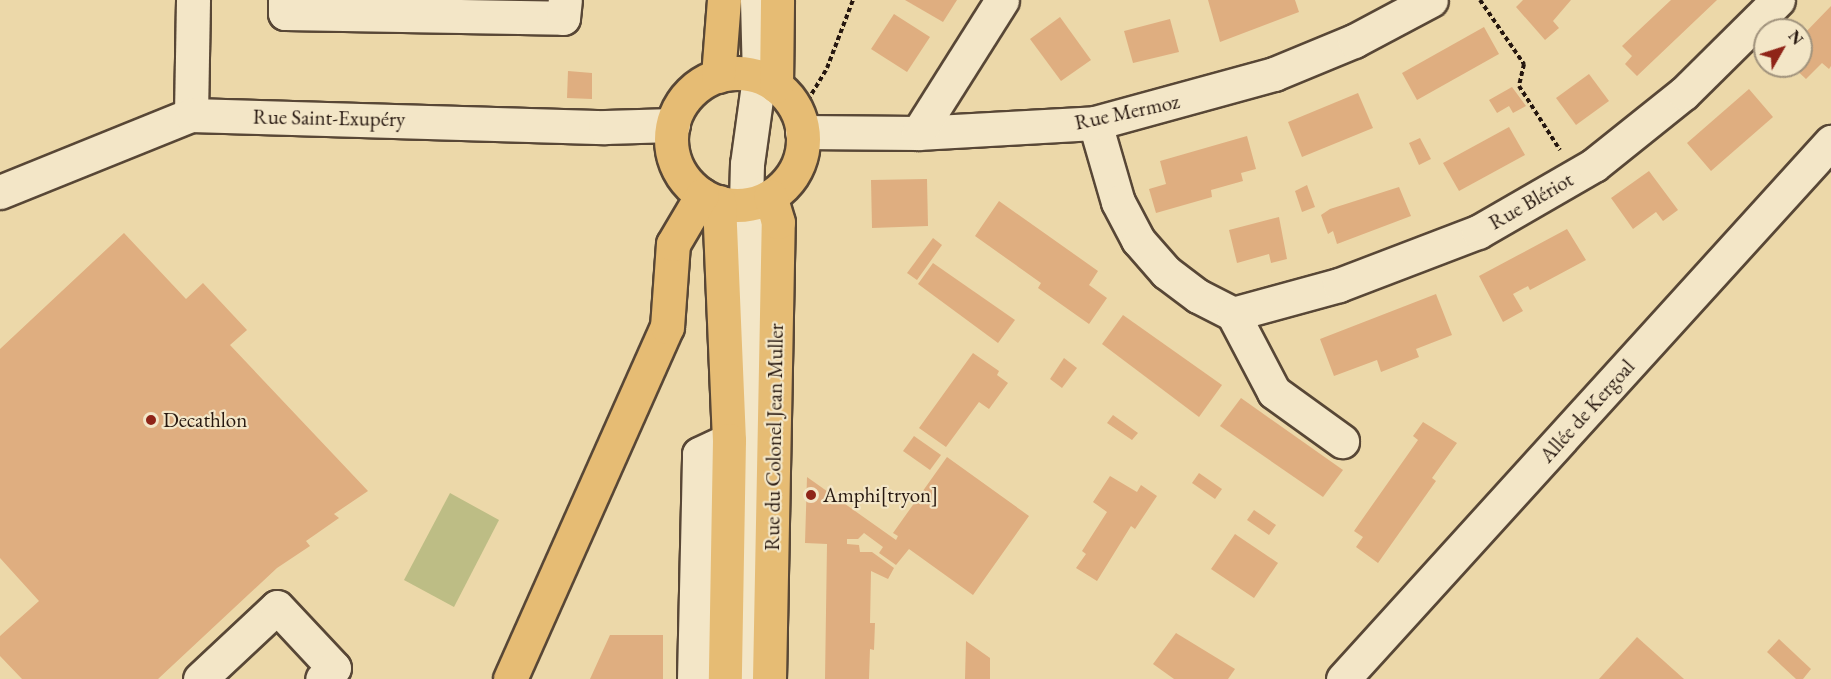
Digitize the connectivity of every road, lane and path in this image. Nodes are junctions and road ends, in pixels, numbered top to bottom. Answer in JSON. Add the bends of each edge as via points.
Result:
{"nodes":[{"id":1,"x":193,"y":0,"type":"edge"},
{"id":2,"x":285,"y":0,"type":"edge"},
{"id":3,"x":565,"y":0,"type":"edge"},
{"id":4,"x":724,"y":0,"type":"edge"},
{"id":5,"x":757,"y":0,"type":"edge"},
{"id":6,"x":777,"y":0,"type":"edge"},
{"id":7,"x":853,"y":0,"type":"edge"},
{"id":8,"x":1002,"y":0,"type":"edge"},
{"id":9,"x":1431,"y":0,"type":"edge"},
{"id":10,"x":1480,"y":0,"type":"edge"},
{"id":11,"x":1778,"y":0,"type":"edge"},
{"id":12,"x":717,"y":76,"type":"junction"},
{"id":13,"x":768,"y":82,"type":"junction"},
{"id":14,"x":191,"y":115,"type":"junction"},
{"id":15,"x":1095,"y":123,"type":"junction"},
{"id":16,"x":801,"y":124,"type":"junction"},
{"id":17,"x":673,"y":125,"type":"junction"},
{"id":18,"x":918,"y":133,"type":"junction"},
{"id":19,"x":1831,"y":142,"type":"edge"},
{"id":20,"x":1576,"y":176,"type":"junction"},
{"id":21,"x":0,"y":192,"type":"edge"},
{"id":22,"x":734,"y":200,"type":"junction"},
{"id":23,"x":1233,"y":314,"type":"junction"},
{"id":24,"x":729,"y":440,"type":"junction"},
{"id":25,"x":1342,"y":441,"type":"dead end"},
{"id":26,"x":200,"y":679,"type":"edge"},
{"id":27,"x":322,"y":679,"type":"edge"},
{"id":28,"x":510,"y":679,"type":"edge"},
{"id":29,"x":693,"y":679,"type":"edge"},
{"id":30,"x":725,"y":679,"type":"edge"},
{"id":31,"x":746,"y":679,"type":"edge"},
{"id":32,"x":770,"y":679,"type":"edge"},
{"id":33,"x":1343,"y":679,"type":"edge"}],
"edges":[{"from":1,"to":14,"type":"street"},
{"from":2,"to":3,"type":"street","via":[[285,13],[563,18]]},
{"from":4,"to":12,"type":"main road"},
{"from":5,"to":13,"type":"street"},
{"from":6,"to":13,"type":"main road"},
{"from":7,"to":16,"type":"path"},
{"from":8,"to":18,"type":"street"},
{"from":9,"to":15,"type":"street","name":"Rue Mermoz","via":[[1354,41],[1274,74]]},
{"from":10,"to":20,"type":"path","via":[[1524,64],[1519,86]]},
{"from":11,"to":20,"type":"street","name":"Rue Blériot","via":[[1684,93]]},
{"from":12,"to":13,"type":"main road","via":[[735,73]]},
{"from":12,"to":17,"type":"main road","via":[[689,94]]},
{"from":13,"to":16,"type":"main road"},
{"from":13,"to":22,"type":"street"},
{"from":14,"to":17,"type":"street","name":"Rue Saint-Exupéry","via":[[605,127]]},
{"from":14,"to":21,"type":"street","name":"Rue Saint-Exupéry"},
{"from":15,"to":18,"type":"street","name":"Rue Mermoz"},
{"from":15,"to":23,"type":"street","via":[[1118,202],[1138,240],[1166,272],[1198,296]]},
{"from":16,"to":18,"type":"street","name":"Rue Mermoz"},
{"from":16,"to":22,"type":"main road","via":[[796,169]]},
{"from":17,"to":22,"type":"main road","via":[[671,145],[676,165]]},
{"from":19,"to":33,"type":"street","name":"Allée de Kergoal"},
{"from":20,"to":23,"type":"street","name":"Rue Blériot","via":[[1478,232],[1339,285]]},
{"from":22,"to":24,"type":"main road"},
{"from":22,"to":28,"type":"main road","via":[[673,244],[667,327]]},
{"from":22,"to":31,"type":"street","via":[[749,251]]},
{"from":22,"to":32,"type":"main road","name":"Rue du Colonel Jean Muller","via":[[778,222]]},
{"from":23,"to":25,"type":"street","via":[[1274,392]]},
{"from":24,"to":29,"type":"street","via":[[699,454]]},
{"from":24,"to":30,"type":"main road"},
{"from":26,"to":27,"type":"street","via":[[277,607],[334,668]]}]}
